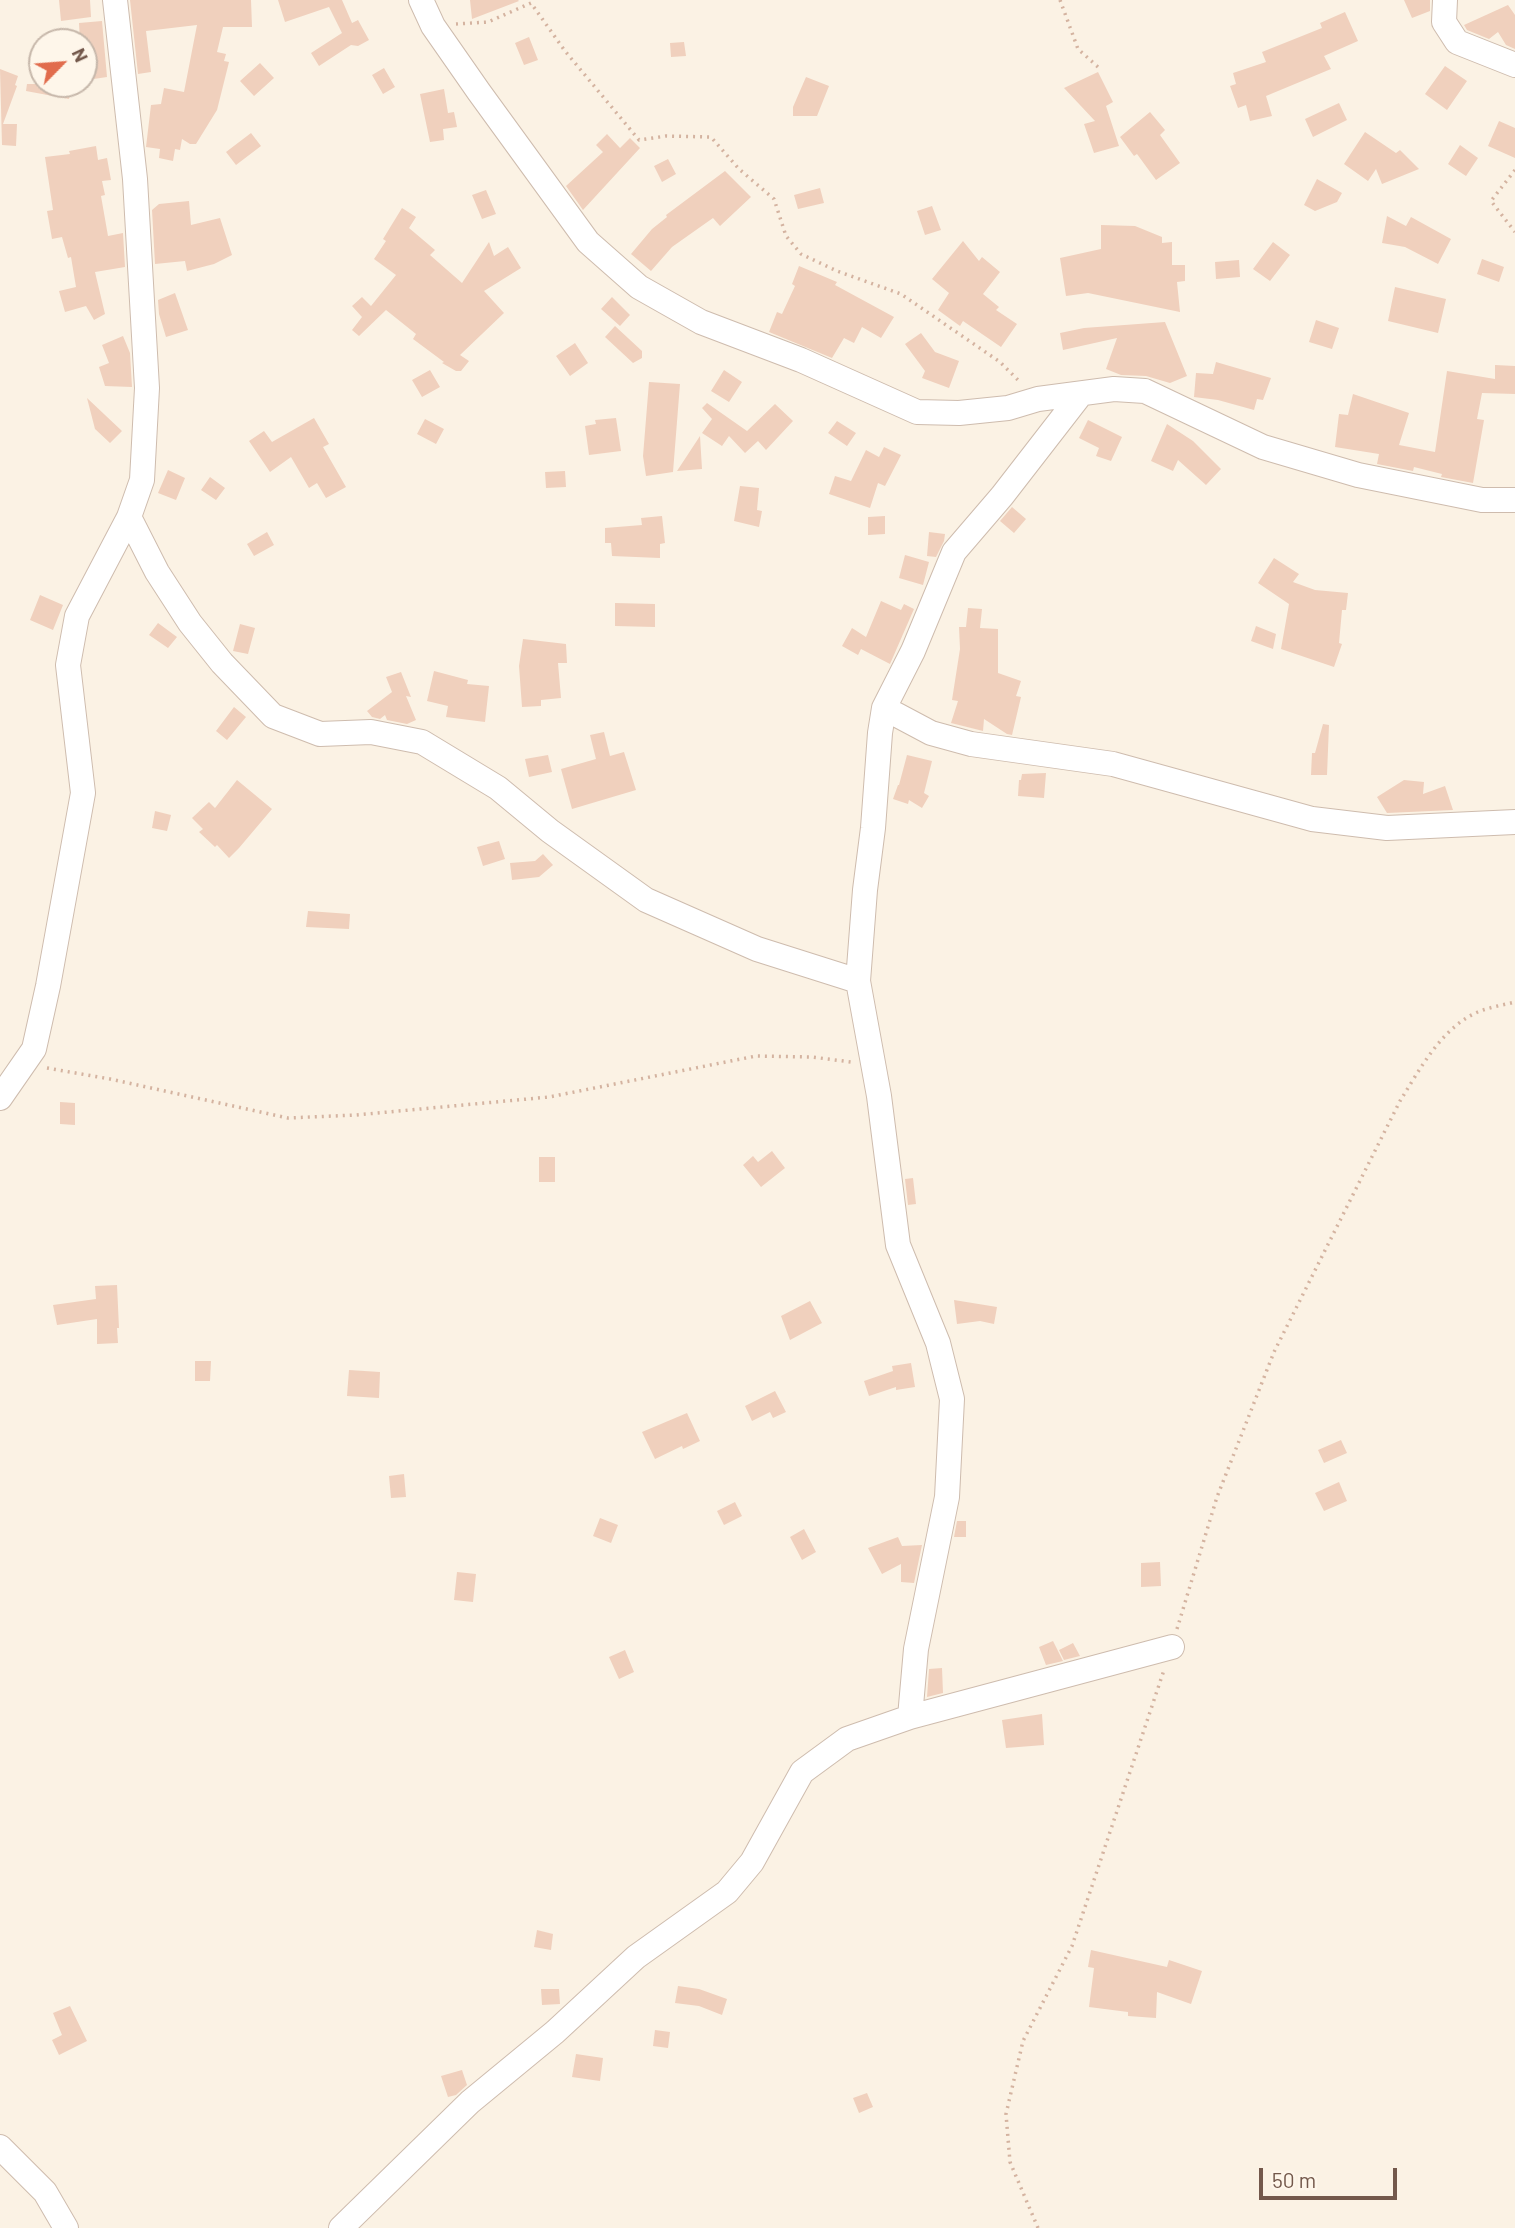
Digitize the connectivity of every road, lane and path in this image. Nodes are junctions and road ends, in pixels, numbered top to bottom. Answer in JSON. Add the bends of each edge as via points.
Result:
{"nodes":[{"id":1,"x":115,"y":0,"type":"edge"},
{"id":2,"x":421,"y":0,"type":"edge"},
{"id":3,"x":1060,"y":0,"type":"edge"},
{"id":4,"x":1445,"y":0,"type":"edge"},
{"id":5,"x":433,"y":26,"type":"junction"},
{"id":6,"x":1515,"y":65,"type":"edge"},
{"id":7,"x":1098,"y":67,"type":"dead end"},
{"id":8,"x":1515,"y":170,"type":"edge"},
{"id":9,"x":1515,"y":232,"type":"edge"},
{"id":10,"x":1081,"y":394,"type":"junction"},
{"id":11,"x":1038,"y":399,"type":"junction"},
{"id":12,"x":1515,"y":500,"type":"edge"},
{"id":13,"x":129,"y":517,"type":"junction"},
{"id":14,"x":884,"y":708,"type":"junction"},
{"id":15,"x":1515,"y":821,"type":"edge"},
{"id":16,"x":858,"y":981,"type":"junction"},
{"id":17,"x":1515,"y":1002,"type":"edge"},
{"id":18,"x":24,"y":1064,"type":"junction"},
{"id":19,"x":873,"y":1065,"type":"junction"},
{"id":20,"x":0,"y":1098,"type":"edge"},
{"id":21,"x":1172,"y":1647,"type":"junction"},
{"id":22,"x":910,"y":1717,"type":"junction"},
{"id":23,"x":0,"y":2147,"type":"edge"},
{"id":24,"x":66,"y":2228,"type":"edge"},
{"id":25,"x":341,"y":2228,"type":"edge"},
{"id":26,"x":1038,"y":2228,"type":"edge"}],
"edges":[{"from":1,"to":13,"type":"street","via":[[135,178],[147,388],[142,480]]},
{"from":2,"to":5,"type":"street"},
{"from":3,"to":7,"type":"path","via":[[1078,49]]},
{"from":4,"to":6,"type":"street","via":[[1444,22],[1457,42]]},
{"from":5,"to":11,"type":"street","via":[[588,242],[639,287],[701,322],[917,412],[960,414]]},
{"from":5,"to":11,"type":"path","via":[[488,22],[531,3],[639,140],[711,137],[738,169],[774,199],[786,236],[801,254],[901,294],[1000,362]]},
{"from":8,"to":9,"type":"path","via":[[1491,201]]},
{"from":10,"to":11,"type":"street"},
{"from":10,"to":12,"type":"street","via":[[1114,388],[1145,391],[1263,447],[1358,475],[1482,499]]},
{"from":10,"to":14,"type":"street","via":[[954,552]]},
{"from":13,"to":16,"type":"street","via":[[190,624],[273,716],[320,734],[371,732],[422,742],[498,788],[646,900],[757,949]]},
{"from":13,"to":18,"type":"street","via":[[77,616],[68,665],[83,793],[48,986],[34,1049]]},
{"from":14,"to":15,"type":"street","via":[[931,733],[971,744],[1113,764],[1312,818],[1387,828]]},
{"from":14,"to":16,"type":"street"},
{"from":16,"to":19,"type":"street"},
{"from":17,"to":21,"type":"path","via":[[1457,1024],[1400,1101],[1274,1352],[1217,1497]]},
{"from":18,"to":19,"type":"path","via":[[288,1118],[550,1097],[756,1056]]},
{"from":18,"to":20,"type":"street"},
{"from":19,"to":22,"type":"street","via":[[898,1245],[938,1343],[952,1399],[947,1497],[916,1649]]},
{"from":21,"to":22,"type":"street"},
{"from":21,"to":26,"type":"path","via":[[1072,1946],[1023,2041],[1006,2114],[1010,2162]]},
{"from":22,"to":25,"type":"street","via":[[847,1739],[802,1772],[752,1862],[727,1892],[636,1957],[470,2102]]},
{"from":23,"to":24,"type":"street","via":[[46,2192]]}]}
